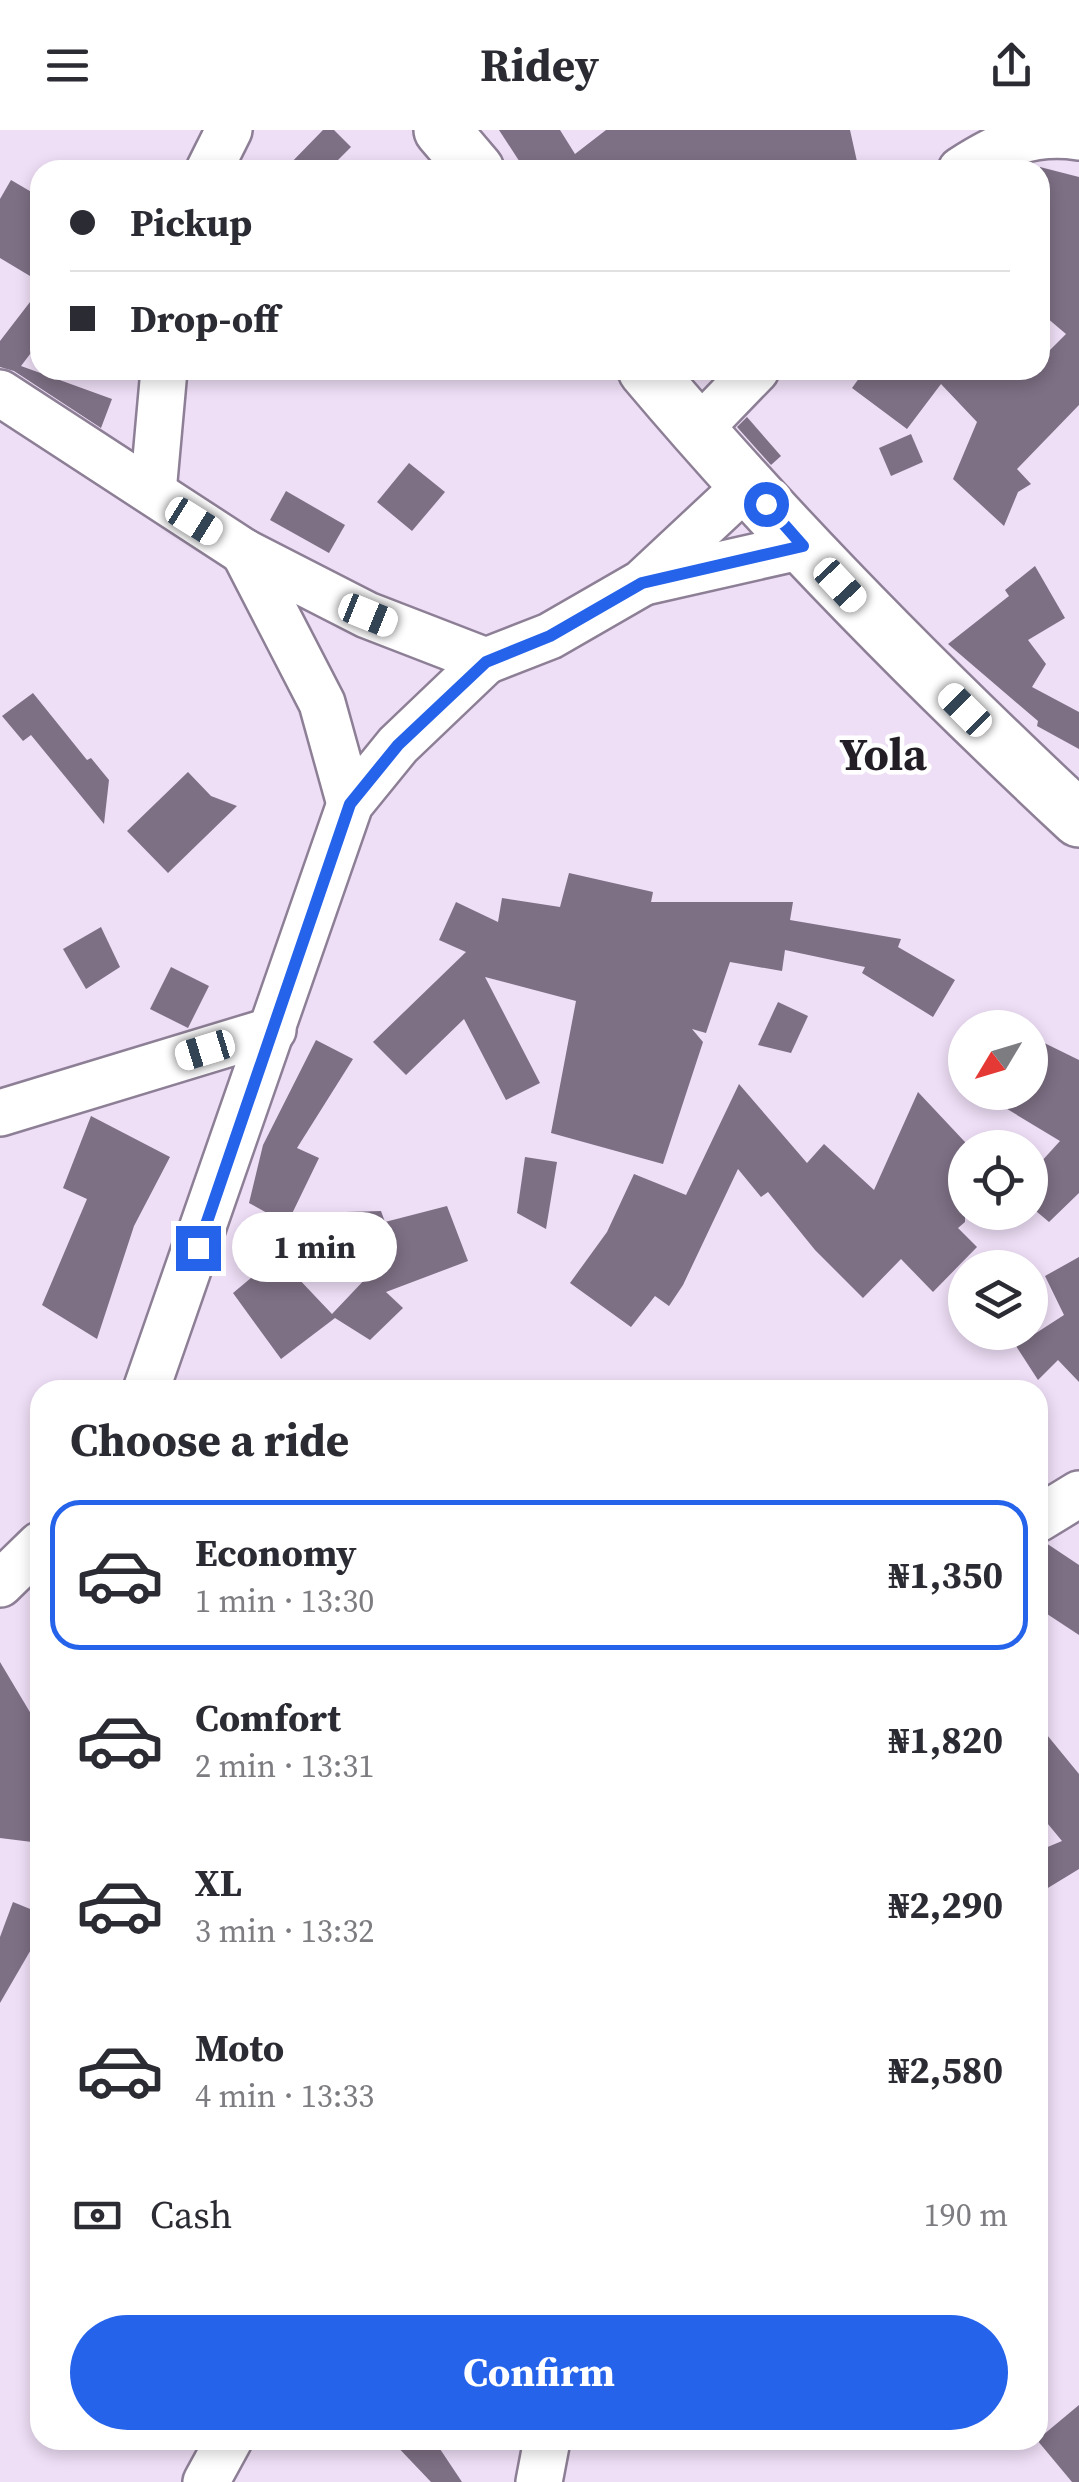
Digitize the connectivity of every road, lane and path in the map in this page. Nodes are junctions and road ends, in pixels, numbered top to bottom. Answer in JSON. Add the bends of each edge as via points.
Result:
{"nodes":[{"id":1,"x":229,"y":130,"type":"edge"},
{"id":2,"x":442,"y":130,"type":"edge"},
{"id":3,"x":997,"y":137,"type":"edge"},
{"id":4,"x":1079,"y":137,"type":"edge"},
{"id":5,"x":213,"y":160,"type":"edge"},
{"id":6,"x":468,"y":160,"type":"edge"},
{"id":7,"x":971,"y":160,"type":"edge"},
{"id":8,"x":163,"y":380,"type":"edge"},
{"id":9,"x":654,"y":380,"type":"edge"},
{"id":10,"x":746,"y":380,"type":"edge"},
{"id":11,"x":0,"y":393,"type":"edge"},
{"id":12,"x":697,"y":431,"type":"junction"},
{"id":13,"x":748,"y":484,"type":"junction"},
{"id":14,"x":153,"y":492,"type":"junction"},
{"id":15,"x":803,"y":546,"type":"junction"},
{"id":16,"x":244,"y":552,"type":"junction"},
{"id":17,"x":642,"y":583,"type":"junction"},
{"id":18,"x":486,"y":662,"type":"junction"},
{"id":19,"x":350,"y":804,"type":"junction"},
{"id":20,"x":1079,"y":820,"type":"edge"},
{"id":21,"x":273,"y":1030,"type":"junction"},
{"id":22,"x":0,"y":1113,"type":"edge"},
{"id":23,"x":150,"y":1380,"type":"edge"},
{"id":24,"x":1079,"y":1494,"type":"edge"},
{"id":25,"x":1048,"y":1512,"type":"edge"},
{"id":26,"x":30,"y":1555,"type":"edge"},
{"id":27,"x":0,"y":1584,"type":"edge"},
{"id":28,"x":224,"y":2450,"type":"edge"},
{"id":29,"x":545,"y":2450,"type":"edge"},
{"id":30,"x":206,"y":2482,"type":"edge"},
{"id":31,"x":540,"y":2482,"type":"edge"}],
"edges":[{"from":1,"to":5,"type":"street"},
{"from":2,"to":6,"type":"main road"},
{"from":3,"to":4,"type":"street"},
{"from":3,"to":7,"type":"street"},
{"from":8,"to":14,"type":"street"},
{"from":9,"to":12,"type":"main road"},
{"from":10,"to":12,"type":"street"},
{"from":11,"to":14,"type":"street"},
{"from":12,"to":13,"type":"main road"},
{"from":13,"to":15,"type":"main road"},
{"from":13,"to":17,"type":"street"},
{"from":14,"to":16,"type":"street"},
{"from":15,"to":17,"type":"street"},
{"from":15,"to":20,"type":"main road"},
{"from":16,"to":18,"type":"street","via":[[368,615]]},
{"from":16,"to":19,"type":"street","via":[[322,702]]},
{"from":17,"to":18,"type":"street","via":[[550,636]]},
{"from":18,"to":19,"type":"street","via":[[398,745]]},
{"from":19,"to":21,"type":"street"},
{"from":21,"to":22,"type":"street"},
{"from":21,"to":23,"type":"street"},
{"from":24,"to":25,"type":"street"},
{"from":26,"to":27,"type":"street"},
{"from":28,"to":30,"type":"street"},
{"from":29,"to":31,"type":"street"}]}
